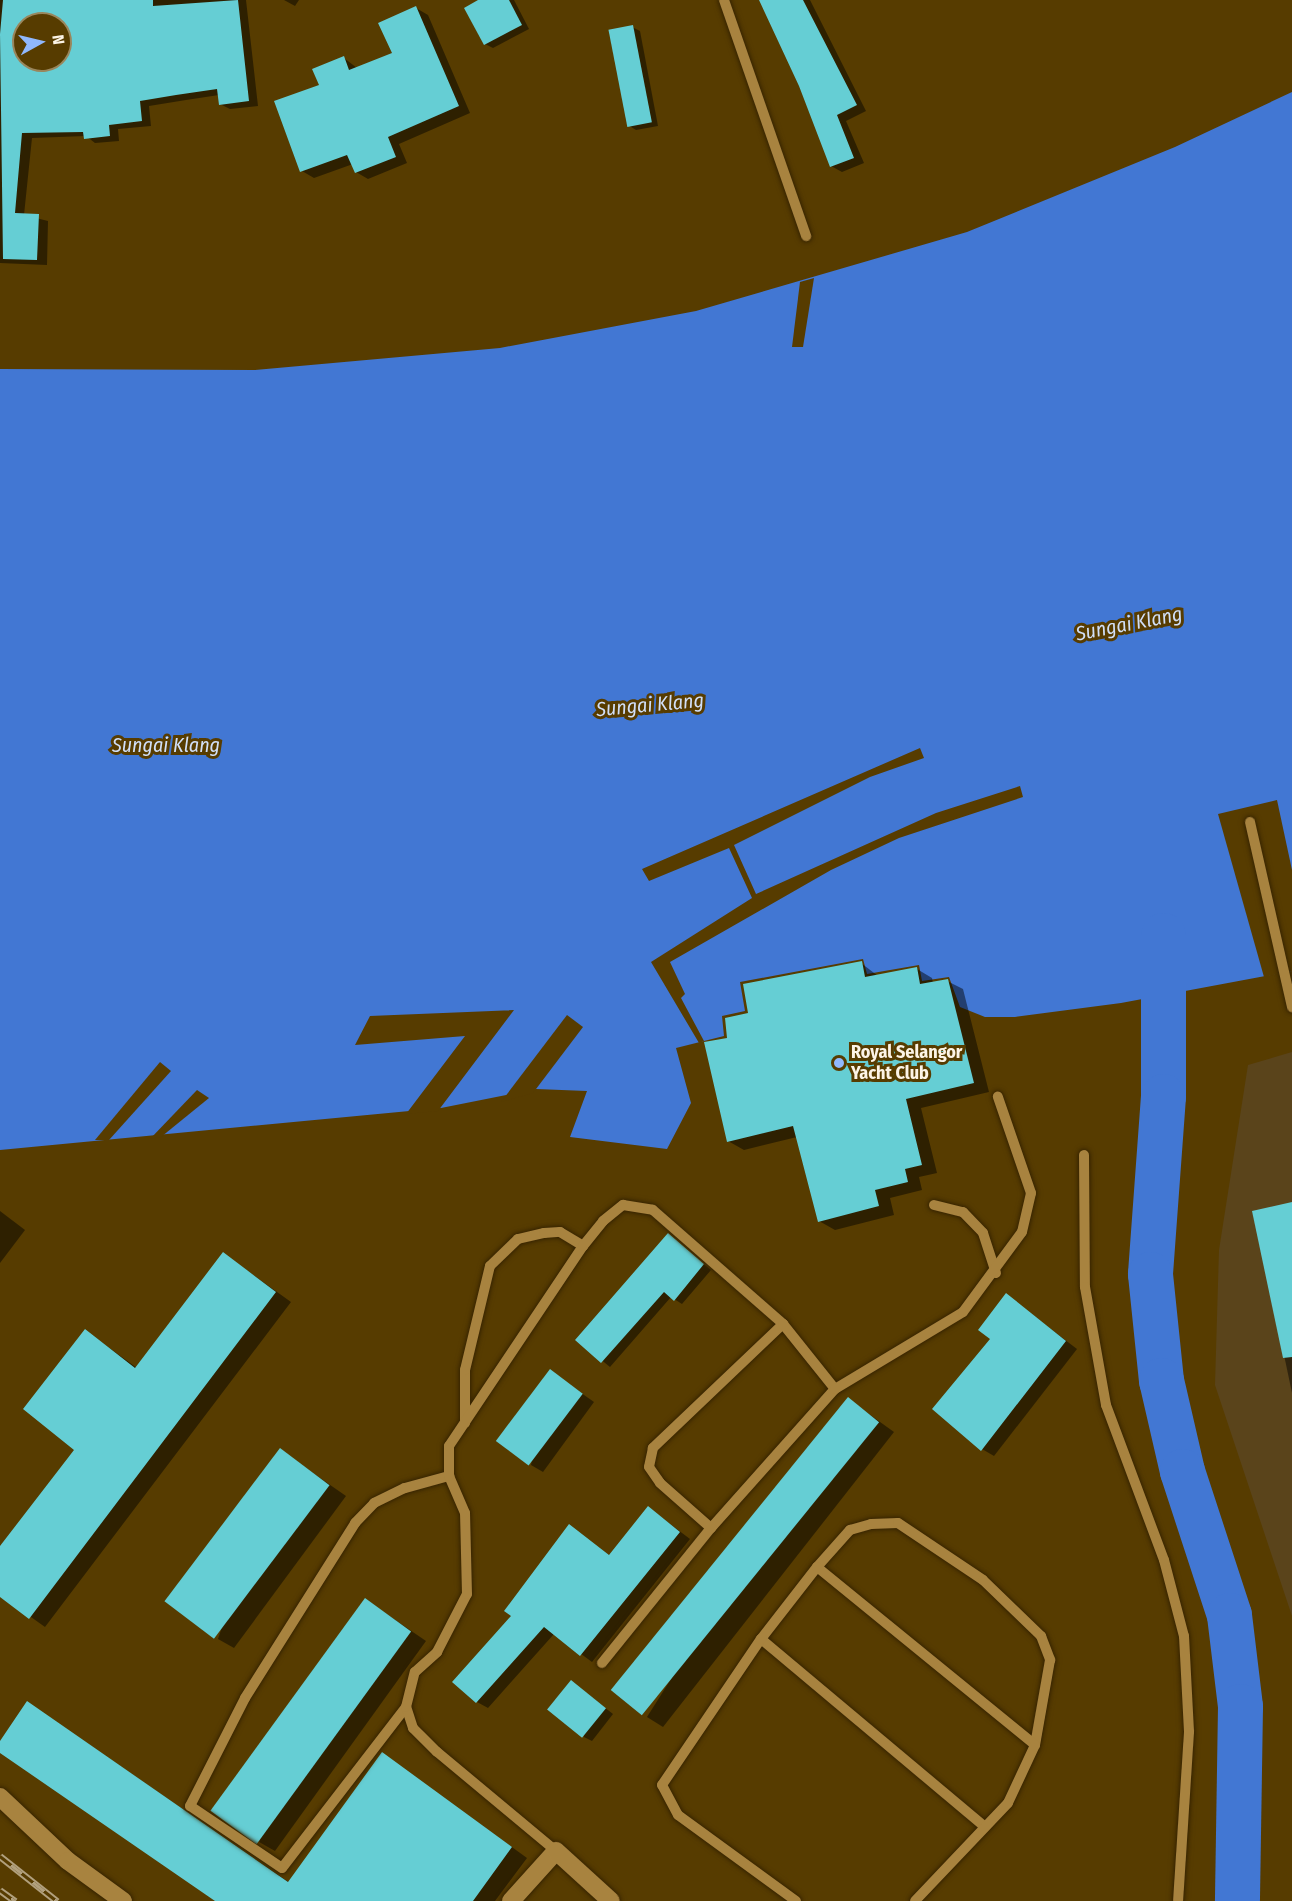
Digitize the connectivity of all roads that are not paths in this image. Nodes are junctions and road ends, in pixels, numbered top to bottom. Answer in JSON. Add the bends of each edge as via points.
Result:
{"nodes":[{"id":1,"x":724,"y":0,"type":"edge"},
{"id":2,"x":806,"y":236,"type":"dead end"},
{"id":3,"x":1250,"y":822,"type":"dead end"},
{"id":4,"x":1292,"y":1007,"type":"edge"},
{"id":5,"x":998,"y":1097,"type":"dead end"},
{"id":6,"x":1084,"y":1155,"type":"dead end"},
{"id":7,"x":934,"y":1205,"type":"dead end"},
{"id":8,"x":583,"y":1246,"type":"junction"},
{"id":9,"x":996,"y":1273,"type":"junction"},
{"id":10,"x":783,"y":1324,"type":"junction"},
{"id":11,"x":835,"y":1389,"type":"junction"},
{"id":12,"x":465,"y":1424,"type":"junction"},
{"id":13,"x":449,"y":1476,"type":"junction"},
{"id":14,"x":711,"y":1528,"type":"junction"},
{"id":15,"x":817,"y":1567,"type":"junction"},
{"id":16,"x":761,"y":1639,"type":"junction"},
{"id":17,"x":602,"y":1663,"type":"dead end"},
{"id":18,"x":406,"y":1707,"type":"junction"},
{"id":19,"x":1035,"y":1745,"type":"junction"},
{"id":20,"x":0,"y":1797,"type":"edge"},
{"id":21,"x":985,"y":1827,"type":"junction"},
{"id":22,"x":556,"y":1851,"type":"junction"},
{"id":23,"x":123,"y":1901,"type":"edge"},
{"id":24,"x":511,"y":1901,"type":"edge"},
{"id":25,"x":611,"y":1901,"type":"edge"},
{"id":26,"x":796,"y":1901,"type":"edge"},
{"id":27,"x":915,"y":1901,"type":"edge"},
{"id":28,"x":1178,"y":1901,"type":"edge"}],
"edges":[{"from":1,"to":2,"type":"lane"},
{"from":3,"to":4,"type":"lane"},
{"from":5,"to":9,"type":"lane","via":[[1031,1193],[1022,1232]]},
{"from":6,"to":28,"type":"lane","via":[[1085,1287],[1106,1405],[1164,1560],[1184,1636],[1189,1732]]},
{"from":7,"to":9,"type":"lane","via":[[963,1212],[983,1233]]},
{"from":8,"to":10,"type":"lane","via":[[603,1221],[623,1205],[653,1210]]},
{"from":8,"to":12,"type":"lane"},
{"from":8,"to":12,"type":"lane","via":[[561,1233],[544,1233],[518,1239],[490,1266],[465,1370]]},
{"from":9,"to":11,"type":"lane","via":[[963,1312]]},
{"from":10,"to":11,"type":"lane"},
{"from":10,"to":14,"type":"lane","via":[[653,1448],[649,1467],[660,1484]]},
{"from":11,"to":14,"type":"lane"},
{"from":12,"to":13,"type":"lane","via":[[449,1446]]},
{"from":13,"to":18,"type":"lane","via":[[465,1513],[467,1594],[437,1652],[416,1672]]},
{"from":13,"to":18,"type":"lane","via":[[405,1488],[374,1503],[355,1523],[245,1698],[190,1806],[282,1868]]},
{"from":14,"to":17,"type":"lane"},
{"from":15,"to":16,"type":"lane"},
{"from":15,"to":19,"type":"lane"},
{"from":15,"to":19,"type":"lane","via":[[850,1530],[898,1523],[983,1580],[1041,1636],[1050,1660]]},
{"from":16,"to":21,"type":"lane"},
{"from":16,"to":26,"type":"lane","via":[[662,1785],[678,1815]]},
{"from":18,"to":22,"type":"lane","via":[[413,1728],[437,1752]]},
{"from":19,"to":21,"type":"lane","via":[[1008,1803]]},
{"from":20,"to":23,"type":"street","via":[[68,1861]]},
{"from":21,"to":27,"type":"lane"},
{"from":22,"to":24,"type":"street"},
{"from":22,"to":25,"type":"street"}]}
